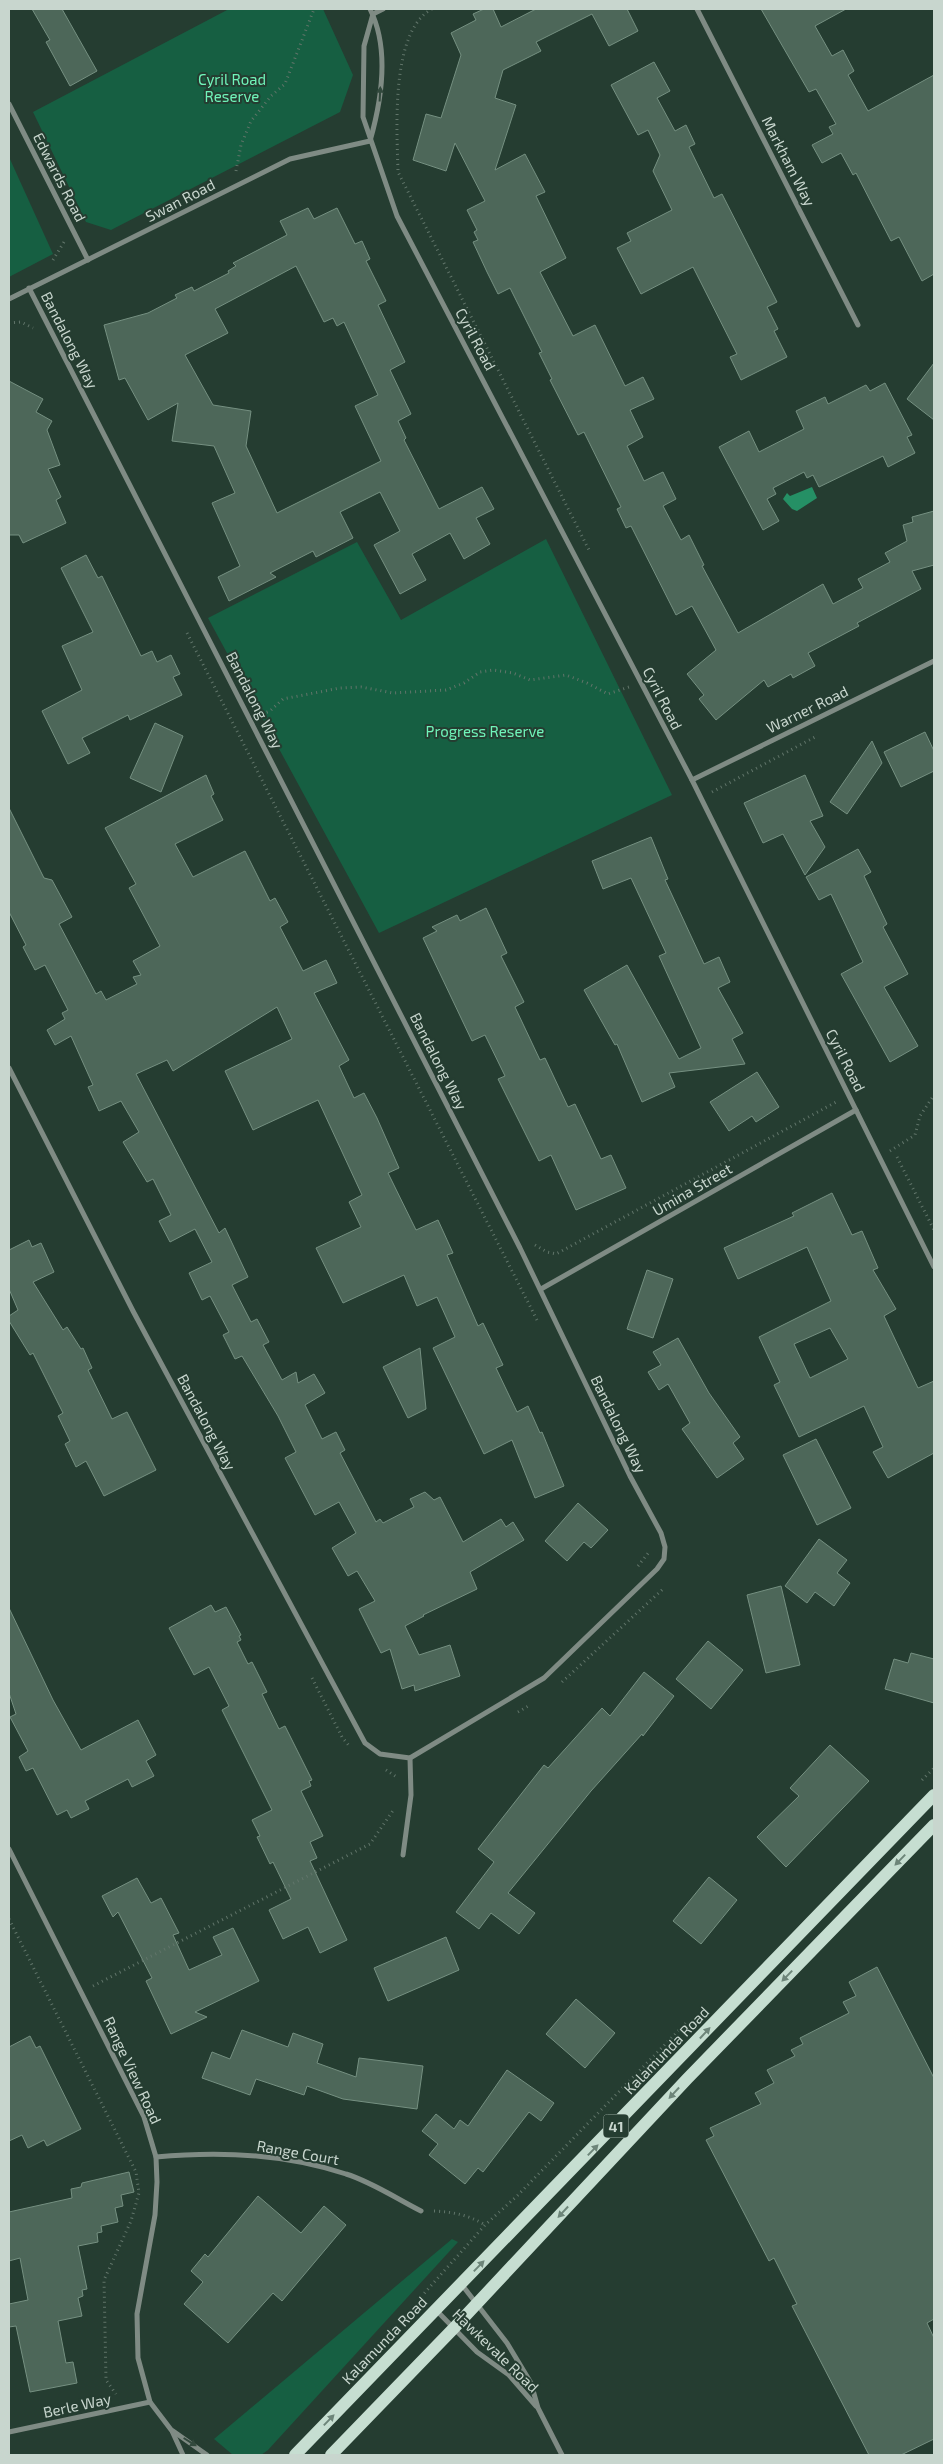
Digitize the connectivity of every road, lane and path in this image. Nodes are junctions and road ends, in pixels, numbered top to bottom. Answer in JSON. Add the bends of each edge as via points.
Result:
{"nodes":[{"id":1,"x":314,"y":9,"type":"edge"},
{"id":2,"x":384,"y":9,"type":"edge"},
{"id":3,"x":432,"y":9,"type":"edge"},
{"id":4,"x":697,"y":9,"type":"edge"},
{"id":5,"x":372,"y":11,"type":"edge"},
{"id":6,"x":9,"y":104,"type":"edge"},
{"id":7,"x":370,"y":141,"type":"junction"},
{"id":8,"x":238,"y":185,"type":"junction"},
{"id":9,"x":63,"y":233,"type":"dead end"},
{"id":10,"x":88,"y":260,"type":"junction"},
{"id":11,"x":49,"y":264,"type":"dead end"},
{"id":12,"x":29,"y":288,"type":"junction"},
{"id":13,"x":9,"y":299,"type":"edge"},
{"id":14,"x":9,"y":323,"type":"edge"},
{"id":15,"x":858,"y":324,"type":"dead end"},
{"id":16,"x":37,"y":336,"type":"dead end"},
{"id":17,"x":591,"y":553,"type":"dead end"},
{"id":18,"x":185,"y":628,"type":"dead end"},
{"id":19,"x":934,"y":661,"type":"edge"},
{"id":20,"x":641,"y":683,"type":"junction"},
{"id":21,"x":251,"y":718,"type":"junction"},
{"id":22,"x":703,"y":774,"type":"junction"},
{"id":23,"x":692,"y":780,"type":"junction"},
{"id":24,"x":717,"y":801,"type":"dead end"},
{"id":25,"x":9,"y":1068,"type":"edge"},
{"id":26,"x":849,"y":1095,"type":"junction"},
{"id":27,"x":934,"y":1095,"type":"edge"},
{"id":28,"x":856,"y":1110,"type":"junction"},
{"id":29,"x":889,"y":1140,"type":"dead end"},
{"id":30,"x":893,"y":1149,"type":"junction"},
{"id":31,"x":880,"y":1157,"type":"junction"},
{"id":32,"x":934,"y":1230,"type":"edge"},
{"id":33,"x":532,"y":1242,"type":"dead end"},
{"id":34,"x":505,"y":1256,"type":"dead end"},
{"id":35,"x":934,"y":1267,"type":"edge"},
{"id":36,"x":541,"y":1290,"type":"junction"},
{"id":37,"x":410,"y":1758,"type":"junction"},
{"id":38,"x":934,"y":1768,"type":"edge"},
{"id":39,"x":920,"y":1782,"type":"dead end"},
{"id":40,"x":411,"y":1795,"type":"junction"},
{"id":41,"x":934,"y":1795,"type":"edge"},
{"id":42,"x":934,"y":1825,"type":"edge"},
{"id":43,"x":9,"y":1849,"type":"edge"},
{"id":44,"x":403,"y":1855,"type":"dead end"},
{"id":45,"x":9,"y":1919,"type":"edge"},
{"id":46,"x":81,"y":1992,"type":"junction"},
{"id":47,"x":692,"y":2017,"type":"dead end"},
{"id":48,"x":156,"y":2157,"type":"junction"},
{"id":49,"x":421,"y":2211,"type":"joint"},
{"id":50,"x":461,"y":2284,"type":"junction"},
{"id":51,"x":477,"y":2304,"type":"junction"},
{"id":52,"x":436,"y":2310,"type":"junction"},
{"id":53,"x":454,"y":2328,"type":"junction"},
{"id":54,"x":116,"y":2394,"type":"dead end"},
{"id":55,"x":150,"y":2402,"type":"junction"},
{"id":56,"x":538,"y":2408,"type":"junction"},
{"id":57,"x":172,"y":2431,"type":"junction"},
{"id":58,"x":9,"y":2432,"type":"edge"},
{"id":59,"x":183,"y":2455,"type":"edge"},
{"id":60,"x":207,"y":2455,"type":"edge"},
{"id":61,"x":295,"y":2455,"type":"edge"},
{"id":62,"x":331,"y":2455,"type":"edge"},
{"id":63,"x":562,"y":2455,"type":"edge"}],
"edges":[{"from":1,"to":8,"type":"path","via":[[285,84],[251,121],[235,166]]},
{"from":2,"to":5,"type":"street"},
{"from":3,"to":17,"type":"path","via":[[412,30],[402,60],[398,172]]},
{"from":4,"to":15,"type":"street","name":"Markham Way"},
{"from":5,"to":7,"type":"street","name":"Cyril Road","via":[[364,46],[363,117]]},
{"from":7,"to":5,"type":"street","one_way":true,"via":[[379,108],[382,47]]},
{"from":6,"to":10,"type":"street","name":"Edwards Road"},
{"from":7,"to":8,"type":"street","name":"Swan Road","via":[[290,159]]},
{"from":7,"to":20,"type":"street","name":"Cyril Road","via":[[397,216]]},
{"from":8,"to":10,"type":"street","name":"Swan Road"},
{"from":9,"to":11,"type":"path","via":[[60,251]]},
{"from":10,"to":12,"type":"street","name":"Swan Road"},
{"from":12,"to":13,"type":"street","name":"Swan Road"},
{"from":12,"to":21,"type":"street","name":"Bandalong Way"},
{"from":14,"to":16,"type":"path","via":[[21,322],[32,328]]},
{"from":18,"to":34,"type":"path"},
{"from":19,"to":22,"type":"street","name":"Warner Road"},
{"from":20,"to":21,"type":"path","via":[[608,694],[566,675],[530,680],[493,670],[480,672],[464,684],[446,690],[393,692],[361,687],[302,695],[283,700],[270,711]]},
{"from":20,"to":23,"type":"street","name":"Cyril Road"},
{"from":21,"to":36,"type":"street","name":"Bandalong Way"},
{"from":22,"to":23,"type":"street","name":"Warner Road"},
{"from":22,"to":24,"type":"path"},
{"from":23,"to":26,"type":"street","name":"Cyril Road"},
{"from":25,"to":37,"type":"street","name":"Bandalong Way","via":[[133,1311],[365,1743],[380,1754]]},
{"from":26,"to":28,"type":"street","name":"Cyril Road"},
{"from":26,"to":33,"type":"path","via":[[556,1254],[538,1248]]},
{"from":27,"to":30,"type":"path","via":[[920,1116],[915,1135]]},
{"from":28,"to":31,"type":"street","name":"Cyril Road"},
{"from":28,"to":36,"type":"street","name":"Umina Street"},
{"from":29,"to":30,"type":"path"},
{"from":30,"to":31,"type":"path"},
{"from":30,"to":32,"type":"path"},
{"from":31,"to":35,"type":"street","name":"Cyril Road"},
{"from":36,"to":37,"type":"street","name":"Bandalong Way","via":[[630,1476],[661,1533],[664,1560],[544,1678]]},
{"from":37,"to":40,"type":"street"},
{"from":38,"to":39,"type":"path"},
{"from":40,"to":44,"type":"street"},
{"from":40,"to":46,"type":"path","via":[[398,1804],[370,1844]]},
{"from":50,"to":41,"type":"main road","name":"Kalamunda Road","number":"41","one_way":true},
{"from":42,"to":51,"type":"main road","number":"41","one_way":true,"via":[[687,2079]]},
{"from":43,"to":46,"type":"street","name":"Range View Road"},
{"from":45,"to":54,"type":"path","via":[[136,2172],[139,2193],[104,2280],[106,2380]]},
{"from":46,"to":48,"type":"street","name":"Range View Road","via":[[144,2117]]},
{"from":47,"to":49,"type":"path","via":[[518,2196],[485,2224],[450,2212]]},
{"from":48,"to":49,"type":"street","name":"Range Court","via":[[193,2154],[248,2156],[311,2165],[347,2174]]},
{"from":48,"to":55,"type":"street","name":"Range View Road","via":[[155,2215],[136,2328],[138,2358]]},
{"from":50,"to":51,"type":"street","name":"Hawkevale Road"},
{"from":50,"to":52,"type":"main road","name":"Kalamunda Road","number":"41"},
{"from":51,"to":53,"type":"main road","number":"41"},
{"from":51,"to":56,"type":"street","name":"Hawkevale Road","via":[[507,2343],[531,2383]]},
{"from":52,"to":53,"type":"street","name":"Hawkevale Road"},
{"from":61,"to":52,"type":"main road","name":"Kalamunda Road","number":"41","one_way":true},
{"from":53,"to":56,"type":"street","name":"Hawkevale Road","via":[[477,2352],[509,2375]]},
{"from":53,"to":62,"type":"main road","number":"41"},
{"from":55,"to":57,"type":"street","name":"Range View Road"},
{"from":55,"to":58,"type":"street","name":"Berle Way"},
{"from":56,"to":63,"type":"street","name":"Hawkevale Road"},
{"from":57,"to":59,"type":"street","name":"Range View Road"},
{"from":57,"to":60,"type":"street","name":"Range View Road","one_way":true}]}
